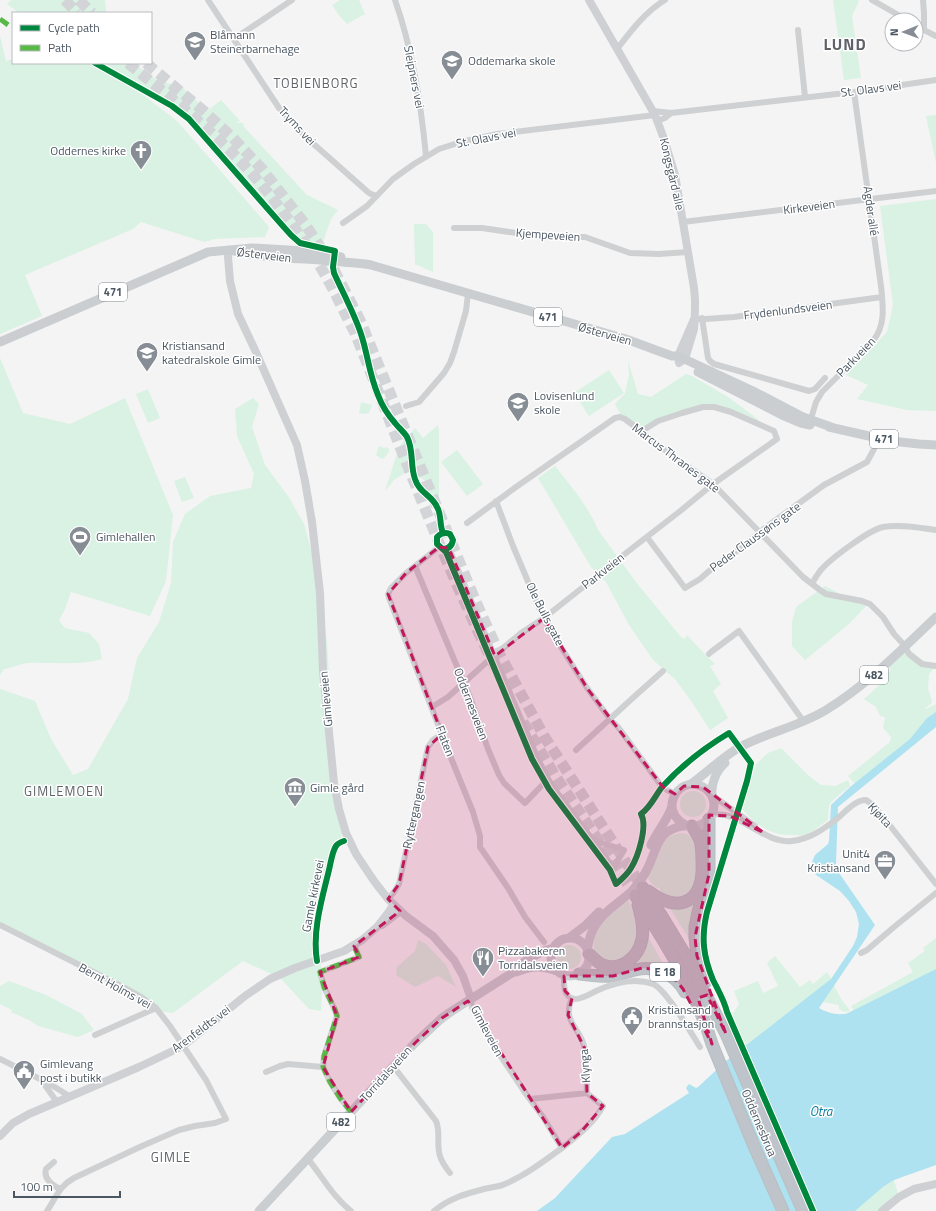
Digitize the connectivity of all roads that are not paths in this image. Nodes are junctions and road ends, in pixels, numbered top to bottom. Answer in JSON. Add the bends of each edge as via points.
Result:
{"nodes":[{"id":1,"x":208,"y":0,"type":"edge"},
{"id":2,"x":292,"y":0,"type":"edge"},
{"id":3,"x":395,"y":0,"type":"edge"},
{"id":4,"x":589,"y":0,"type":"edge"},
{"id":5,"x":665,"y":0,"type":"edge"},
{"id":6,"x":872,"y":0,"type":"edge"},
{"id":7,"x":923,"y":0,"type":"edge"},
{"id":8,"x":893,"y":12,"type":"edge"},
{"id":9,"x":924,"y":12,"type":"edge"},
{"id":10,"x":924,"y":29,"type":"edge"},
{"id":11,"x":798,"y":30,"type":"dead end"},
{"id":12,"x":936,"y":36,"type":"edge"},
{"id":13,"x":234,"y":39,"type":"junction"},
{"id":14,"x":617,"y":49,"type":"junction"},
{"id":15,"x":936,"y":80,"type":"edge"},
{"id":16,"x":854,"y":92,"type":"junction"},
{"id":17,"x":805,"y":97,"type":"junction"},
{"id":18,"x":671,"y":113,"type":"junction"},
{"id":19,"x":655,"y":116,"type":"junction"},
{"id":20,"x":426,"y":156,"type":"junction"},
{"id":21,"x":936,"y":191,"type":"edge"},
{"id":22,"x":376,"y":196,"type":"junction"},
{"id":23,"x":870,"y":200,"type":"junction"},
{"id":24,"x":683,"y":222,"type":"junction"},
{"id":25,"x":343,"y":223,"type":"dead end"},
{"id":26,"x":454,"y":228,"type":"dead end"},
{"id":27,"x":229,"y":250,"type":"junction"},
{"id":28,"x":688,"y":252,"type":"junction"},
{"id":29,"x":468,"y":294,"type":"junction"},
{"id":30,"x":882,"y":297,"type":"junction"},
{"id":31,"x":698,"y":319,"type":"junction"},
{"id":32,"x":880,"y":330,"type":"joint"},
{"id":33,"x":0,"y":342,"type":"edge"},
{"id":34,"x":679,"y":358,"type":"junction"},
{"id":35,"x":825,"y":378,"type":"dead end"},
{"id":36,"x":406,"y":406,"type":"dead end"},
{"id":37,"x":810,"y":422,"type":"junction"},
{"id":38,"x":642,"y":431,"type":"junction"},
{"id":39,"x":936,"y":445,"type":"edge"},
{"id":40,"x":874,"y":449,"type":"dead end"},
{"id":41,"x":713,"y":484,"type":"junction"},
{"id":42,"x":496,"y":501,"type":"junction"},
{"id":43,"x":467,"y":523,"type":"dead end"},
{"id":44,"x":936,"y":530,"type":"edge"},
{"id":45,"x":760,"y":533,"type":"junction"},
{"id":46,"x":647,"y":537,"type":"junction"},
{"id":47,"x":439,"y":546,"type":"junction"},
{"id":48,"x":448,"y":548,"type":"junction"},
{"id":49,"x":415,"y":566,"type":"junction"},
{"id":50,"x":812,"y":584,"type":"junction"},
{"id":51,"x":936,"y":617,"type":"edge"},
{"id":52,"x":544,"y":618,"type":"junction"},
{"id":53,"x":905,"y":646,"type":"junction"},
{"id":54,"x":709,"y":654,"type":"dead end"},
{"id":55,"x":495,"y":656,"type":"junction"},
{"id":56,"x":936,"y":666,"type":"edge"},
{"id":57,"x":663,"y":671,"type":"dead end"},
{"id":58,"x":464,"y":683,"type":"junction"},
{"id":59,"x":432,"y":707,"type":"junction"},
{"id":60,"x":610,"y":719,"type":"junction"},
{"id":61,"x":804,"y":722,"type":"junction"},
{"id":62,"x":442,"y":734,"type":"junction"},
{"id":63,"x":576,"y":750,"type":"dead end"},
{"id":64,"x":548,"y":779,"type":"junction"},
{"id":65,"x":691,"y":784,"type":"junction"},
{"id":66,"x":675,"y":794,"type":"junction"},
{"id":67,"x":712,"y":795,"type":"junction"},
{"id":68,"x":672,"y":806,"type":"junction"},
{"id":69,"x":710,"y":817,"type":"junction"},
{"id":70,"x":689,"y":826,"type":"junction"},
{"id":71,"x":764,"y":833,"type":"junction"},
{"id":72,"x":592,"y":838,"type":"junction"},
{"id":73,"x":936,"y":884,"type":"edge"},
{"id":74,"x":639,"y":891,"type":"junction"},
{"id":75,"x":936,"y":893,"type":"edge"},
{"id":76,"x":390,"y":902,"type":"junction"},
{"id":77,"x":400,"y":911,"type":"junction"},
{"id":78,"x":0,"y":925,"type":"edge"},
{"id":79,"x":377,"y":927,"type":"junction"},
{"id":80,"x":569,"y":938,"type":"junction"},
{"id":81,"x":544,"y":942,"type":"dead end"},
{"id":82,"x":354,"y":946,"type":"junction"},
{"id":83,"x":554,"y":948,"type":"junction"},
{"id":84,"x":588,"y":952,"type":"junction"},
{"id":85,"x":861,"y":953,"type":"dead end"},
{"id":86,"x":512,"y":973,"type":"junction"},
{"id":87,"x":560,"y":973,"type":"junction"},
{"id":88,"x":579,"y":974,"type":"junction"},
{"id":89,"x":572,"y":998,"type":"junction"},
{"id":90,"x":471,"y":999,"type":"junction"},
{"id":91,"x":156,"y":1008,"type":"junction"},
{"id":92,"x":726,"y":1034,"type":"junction"},
{"id":93,"x":95,"y":1035,"type":"dead end"},
{"id":94,"x":712,"y":1044,"type":"junction"},
{"id":95,"x":183,"y":1046,"type":"junction"},
{"id":96,"x":700,"y":1047,"type":"dead end"},
{"id":97,"x":0,"y":1059,"type":"edge"},
{"id":98,"x":393,"y":1066,"type":"junction"},
{"id":99,"x":323,"y":1067,"type":"junction"},
{"id":100,"x":266,"y":1072,"type":"dead end"},
{"id":101,"x":41,"y":1080,"type":"junction"},
{"id":102,"x":587,"y":1093,"type":"junction"},
{"id":103,"x":69,"y":1096,"type":"junction"},
{"id":104,"x":530,"y":1098,"type":"junction"},
{"id":105,"x":57,"y":1102,"type":"junction"},
{"id":106,"x":351,"y":1112,"type":"junction"},
{"id":107,"x":0,"y":1136,"type":"edge"},
{"id":108,"x":562,"y":1148,"type":"junction"},
{"id":109,"x":308,"y":1159,"type":"junction"},
{"id":110,"x":54,"y":1162,"type":"dead end"},
{"id":111,"x":450,"y":1173,"type":"dead end"},
{"id":112,"x":936,"y":1184,"type":"edge"},
{"id":113,"x":60,"y":1189,"type":"junction"},
{"id":114,"x":47,"y":1211,"type":"edge"},
{"id":115,"x":259,"y":1211,"type":"edge"},
{"id":116,"x":351,"y":1211,"type":"edge"},
{"id":117,"x":434,"y":1211,"type":"edge"},
{"id":118,"x":783,"y":1211,"type":"edge"},
{"id":119,"x":802,"y":1211,"type":"edge"},
{"id":120,"x":882,"y":1211,"type":"edge"}],
"edges":[{"from":1,"to":13,"type":"street","name":"Tryms vei"},
{"from":2,"to":13,"type":"street"},
{"from":3,"to":20,"type":"street","name":"Sleipners vei","via":[[417,84]]},
{"from":4,"to":14,"type":"street","name":"Kongsgård alle"},
{"from":5,"to":14,"type":"street","via":[[643,18]]},
{"from":6,"to":8,"type":"street"},
{"from":7,"to":9,"type":"street"},
{"from":10,"to":12,"type":"street"},
{"from":11,"to":17,"type":"street"},
{"from":13,"to":22,"type":"street","name":"Tryms vei","via":[[279,108],[325,154],[369,193]]},
{"from":14,"to":19,"type":"street","name":"Kongsgård alle"},
{"from":15,"to":16,"type":"street","name":"St. Olavs vei"},
{"from":16,"to":17,"type":"street","name":"St. Olavs vei"},
{"from":16,"to":23,"type":"street","name":"Agder allé"},
{"from":17,"to":18,"type":"street","name":"St. Olavs vei"},
{"from":18,"to":19,"type":"street","name":"St. Olavs vei"},
{"from":18,"to":19,"type":"street","name":"St. Olavs vei","via":[[665,118]]},
{"from":19,"to":20,"type":"street","name":"St. Olavs vei","via":[[496,134],[461,142]]},
{"from":19,"to":24,"type":"street","name":"Kongsgård alle","via":[[672,163]]},
{"from":20,"to":22,"type":"street","name":"St. Olavs vei","via":[[393,179]]},
{"from":21,"to":23,"type":"street","name":"Kirkeveien"},
{"from":22,"to":25,"type":"street","name":"St. Olavs vei","via":[[367,206]]},
{"from":23,"to":24,"type":"street","name":"Kirkeveien"},
{"from":23,"to":30,"type":"street","name":"Agder allé"},
{"from":24,"to":28,"type":"street","name":"Kongsgård alle"},
{"from":26,"to":28,"type":"street","name":"Kjempeveien","via":[[482,228],[543,237],[585,237],[630,253]]},
{"from":27,"to":29,"type":"main road","name":"Østerveien","number":"471","via":[[252,248],[335,255]]},
{"from":27,"to":33,"type":"main road","number":"471","via":[[198,255]]},
{"from":27,"to":76,"type":"street","name":"Gimleveien","via":[[230,281],[238,314],[297,445],[305,481],[320,593],[323,671],[334,783],[342,821],[356,854]]},
{"from":28,"to":31,"type":"street","name":"Kongsgård alle"},
{"from":29,"to":34,"type":"main road","name":"Østerveien","number":"471","via":[[626,339]]},
{"from":29,"to":36,"type":"street","via":[[466,311],[450,363],[419,402]]},
{"from":30,"to":31,"type":"street","name":"Frydenlundsveien","via":[[741,316]]},
{"from":30,"to":32,"type":"street","name":"Agder allé"},
{"from":31,"to":34,"type":"street","name":"Kongsgård alle"},
{"from":31,"to":35,"type":"street","via":[[708,358],[714,364],[809,390],[815,389]]},
{"from":32,"to":37,"type":"street","name":"Parkveien","via":[[873,341],[822,392]]},
{"from":34,"to":37,"type":"main road","name":"Østerveien","number":"471","via":[[752,391]]},
{"from":37,"to":39,"type":"main road","name":"Østerveien","number":"471","via":[[891,441]]},
{"from":38,"to":41,"type":"street","name":"Marcus Thranes gate"},
{"from":38,"to":41,"type":"street","name":"Parkveien","via":[[658,421],[703,407],[732,412],[774,431],[777,439]]},
{"from":38,"to":42,"type":"street","name":"Marcus Thranes gate","via":[[625,419],[615,418]]},
{"from":40,"to":45,"type":"street","name":"Peder Claussøns gate","via":[[862,466],[829,482]]},
{"from":41,"to":45,"type":"street","name":"Marcus Thranes gate"},
{"from":41,"to":46,"type":"street","name":"Parkveien"},
{"from":42,"to":43,"type":"street","name":"Marcus Thranes gate"},
{"from":42,"to":52,"type":"street","name":"Ole Bulls gate"},
{"from":44,"to":50,"type":"street","via":[[902,526],[877,529],[828,564]]},
{"from":45,"to":46,"type":"street","name":"Peder Claussøns gate","via":[[685,588]]},
{"from":45,"to":50,"type":"street","name":"Marcus Thranes gate","via":[[794,570]]},
{"from":46,"to":52,"type":"street","name":"Parkveien"},
{"from":47,"to":48,"type":"street","via":[[443,549]]},
{"from":47,"to":48,"type":"street","via":[[436,542],[437,537],[445,533],[450,534],[452,545]]},
{"from":47,"to":49,"type":"street","name":"Flaten"},
{"from":48,"to":55,"type":"street"},
{"from":49,"to":58,"type":"street","name":"Oddernesveien"},
{"from":49,"to":59,"type":"street","name":"Flaten","via":[[391,588],[388,594]]},
{"from":50,"to":53,"type":"street","name":"Marcus Thranes gate","via":[[826,594],[870,604]]},
{"from":51,"to":53,"type":"main road","number":"482"},
{"from":52,"to":55,"type":"street","name":"Parkveien","via":[[521,633]]},
{"from":52,"to":60,"type":"street","name":"Ole Bulls gate"},
{"from":53,"to":56,"type":"street","name":"Marcus Thranes gate","via":[[909,654],[922,664]]},
{"from":53,"to":61,"type":"main road","number":"482","via":[[860,687]]},
{"from":54,"to":61,"type":"street","via":[[739,631]]},
{"from":55,"to":58,"type":"street","name":"Parkveien"},
{"from":55,"to":64,"type":"street"},
{"from":57,"to":60,"type":"street"},
{"from":58,"to":59,"type":"street","name":"Parkveien"},
{"from":58,"to":64,"type":"street","name":"Oddernesveien","via":[[488,749],[504,783],[525,803]]},
{"from":59,"to":62,"type":"street","name":"Flaten"},
{"from":60,"to":63,"type":"street"},
{"from":60,"to":66,"type":"street","name":"Ole Bulls gate","via":[[660,784]]},
{"from":61,"to":65,"type":"main road","number":"482","via":[[743,746]]},
{"from":61,"to":67,"type":"main road","number":"482","via":[[789,732],[751,746],[722,765],[712,787]]},
{"from":62,"to":76,"type":"street","name":"Ryttergangen","via":[[428,747],[399,884]]},
{"from":62,"to":81,"type":"street","name":"Flaten","via":[[473,812],[480,836],[480,847]]},
{"from":64,"to":72,"type":"street"},
{"from":65,"to":66,"type":"main road","number":"482","via":[[679,789]]},
{"from":65,"to":67,"type":"main road","via":[[703,786]]},
{"from":66,"to":68,"type":"main road","number":"482"},
{"from":67,"to":69,"type":"main road","number":"482","via":[[714,808]]},
{"from":67,"to":71,"type":"street","name":"Kjøita"},
{"from":68,"to":70,"type":"main road","via":[[676,818]]},
{"from":68,"to":80,"type":"main road","number":"482","via":[[635,881]]},
{"from":69,"to":70,"type":"main road","via":[[699,826]]},
{"from":69,"to":71,"type":"street","name":"Kjøita","via":[[720,814],[730,816]]},
{"from":69,"to":92,"type":"highway","number":"E 18","via":[[709,874],[695,937],[697,956],[720,1011]]},
{"from":70,"to":74,"type":"highway","via":[[700,840],[702,854],[703,868],[696,892],[688,900],[677,903],[666,902]]},
{"from":70,"to":84,"type":"main road","via":[[670,830],[660,840],[638,884],[595,925],[589,938]]},
{"from":71,"to":73,"type":"street","name":"Kjøita","via":[[777,840],[787,841],[812,836],[860,801],[868,800]]},
{"from":72,"to":72,"type":"street","via":[[601,852],[614,867],[624,850]]},
{"from":74,"to":84,"type":"highway","number":"E 18","via":[[643,935],[634,957],[624,964],[612,967],[600,964]]},
{"from":74,"to":92,"type":"highway","number":"E 18","via":[[663,918],[686,956]]},
{"from":74,"to":94,"type":"highway","number":"E 18","via":[[705,1022]]},
{"from":75,"to":85,"type":"street"},
{"from":76,"to":77,"type":"street","name":"Gimleveien"},
{"from":76,"to":79,"type":"street","name":"Arenfeldts vei","via":[[388,913]]},
{"from":77,"to":79,"type":"street","name":"Arenfeldts vei"},
{"from":77,"to":90,"type":"street","name":"Gimleveien","via":[[433,936],[454,960],[464,976]]},
{"from":78,"to":91,"type":"street","name":"Bernt Holms vei","via":[[121,986]]},
{"from":79,"to":82,"type":"street","name":"Arenfeldts vei"},
{"from":80,"to":83,"type":"main road","number":"482"},
{"from":80,"to":84,"type":"main road","via":[[581,942]]},
{"from":82,"to":95,"type":"street","name":"Arenfeldts vei","via":[[270,979],[244,996]]},
{"from":82,"to":99,"type":"street","via":[[359,957],[320,972],[337,1016]]},
{"from":83,"to":86,"type":"main road","name":"Torridalsveien","number":"482","via":[[530,958]]},
{"from":83,"to":87,"type":"main road","via":[[551,960]]},
{"from":84,"to":88,"type":"main road","via":[[588,965]]},
{"from":86,"to":87,"type":"main road","name":"Torridalsveien","number":"482","via":[[532,967],[547,968]]},
{"from":86,"to":90,"type":"main road","name":"Torridalsveien","number":"482"},
{"from":87,"to":88,"type":"main road","number":"482","via":[[573,976]]},
{"from":87,"to":89,"type":"street","via":[[565,991]]},
{"from":88,"to":94,"type":"highway","number":"E 18","via":[[613,976],[648,968],[667,973],[683,989]]},
{"from":89,"to":96,"type":"street","via":[[578,999],[622,982],[653,984],[665,994]]},
{"from":89,"to":102,"type":"street","name":"Klynga","via":[[568,1015],[585,1047]]},
{"from":90,"to":98,"type":"main road","name":"Torridalsveien","number":"482","via":[[435,1024]]},
{"from":90,"to":104,"type":"street","name":"Gimleveien","via":[[472,1008],[508,1068]]},
{"from":91,"to":93,"type":"street"},
{"from":91,"to":95,"type":"street","name":"Bernt Holms vei"},
{"from":92,"to":119,"type":"highway","name":"Oddernesbrua","number":"E 18"},
{"from":94,"to":118,"type":"highway","name":"Oddernesbrua","number":"E 18"},
{"from":95,"to":103,"type":"street","name":"Arenfeldts vei"},
{"from":95,"to":113,"type":"street","name":"Bernt Holms vei","via":[[206,1080],[226,1119],[179,1130],[69,1180]]},
{"from":97,"to":101,"type":"street"},
{"from":98,"to":106,"type":"main road","name":"Torridalsveien","number":"482"},
{"from":98,"to":111,"type":"street","via":[[436,1121],[440,1157]]},
{"from":99,"to":100,"type":"street","via":[[288,1064]]},
{"from":99,"to":106,"type":"street","via":[[346,1108]]},
{"from":101,"to":103,"type":"street"},
{"from":101,"to":105,"type":"street"},
{"from":102,"to":104,"type":"street"},
{"from":102,"to":108,"type":"street","name":"Klynga","via":[[603,1106],[581,1132]]},
{"from":103,"to":105,"type":"street","name":"Arenfeldts vei"},
{"from":104,"to":108,"type":"street","name":"Gimleveien"},
{"from":105,"to":107,"type":"street","name":"Arenfeldts vei","via":[[19,1119]]},
{"from":106,"to":109,"type":"main road","name":"Torridalsveien","number":"482"},
{"from":108,"to":117,"type":"street","via":[[527,1173],[504,1185],[454,1198]]},
{"from":109,"to":115,"type":"main road","name":"Torridalsveien","number":"482"},
{"from":109,"to":116,"type":"street","via":[[343,1205]]},
{"from":110,"to":113,"type":"street","via":[[46,1168],[45,1176]]},
{"from":112,"to":120,"type":"street","via":[[914,1189]]},
{"from":113,"to":114,"type":"street"}]}
